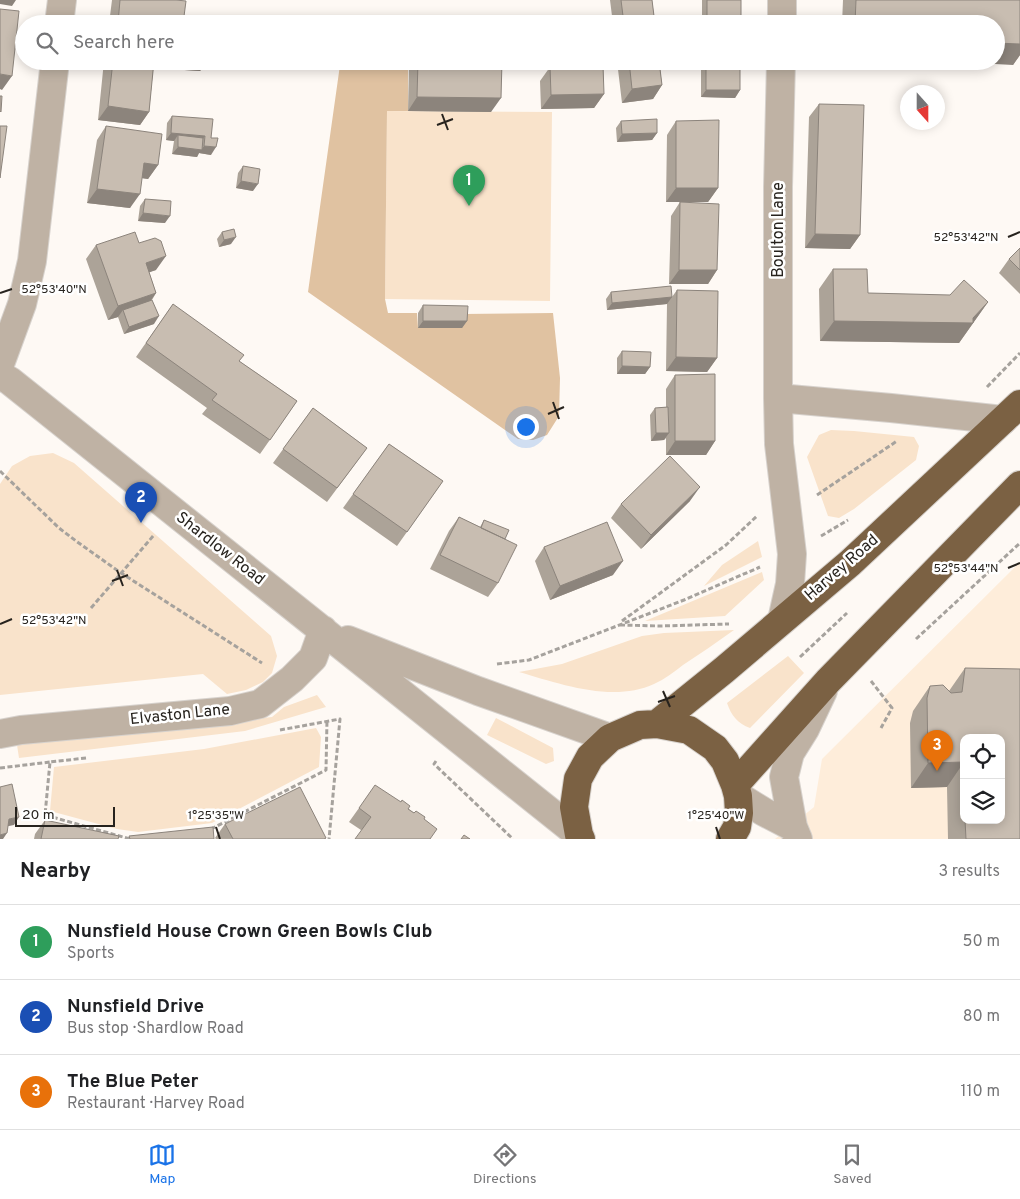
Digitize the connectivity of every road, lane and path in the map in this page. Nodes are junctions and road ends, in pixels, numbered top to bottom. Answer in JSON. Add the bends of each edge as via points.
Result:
{"nodes":[{"id":1,"x":62,"y":0,"type":"edge"},
{"id":2,"x":782,"y":0,"type":"edge"},
{"id":3,"x":60,"y":15,"type":"edge"},
{"id":4,"x":782,"y":15,"type":"edge"},
{"id":5,"x":54,"y":70,"type":"edge"},
{"id":6,"x":781,"y":70,"type":"edge"},
{"id":7,"x":1020,"y":353,"type":"edge"},
{"id":8,"x":0,"y":364,"type":"edge"},
{"id":9,"x":0,"y":375,"type":"edge"},
{"id":10,"x":778,"y":398,"type":"junction"},
{"id":11,"x":925,"y":412,"type":"junction"},
{"id":12,"x":1012,"y":412,"type":"edge"},
{"id":13,"x":962,"y":417,"type":"junction"},
{"id":14,"x":0,"y":470,"type":"edge"},
{"id":15,"x":784,"y":485,"type":"junction"},
{"id":16,"x":1020,"y":486,"type":"edge"},
{"id":17,"x":174,"y":512,"type":"junction"},
{"id":18,"x":787,"y":514,"type":"junction"},
{"id":19,"x":850,"y":518,"type":"dead end"},
{"id":20,"x":1020,"y":543,"type":"edge"},
{"id":21,"x":792,"y":554,"type":"junction"},
{"id":22,"x":121,"y":573,"type":"junction"},
{"id":23,"x":91,"y":608,"type":"dead end"},
{"id":24,"x":850,"y":611,"type":"dead end"},
{"id":25,"x":782,"y":620,"type":"junction"},
{"id":26,"x":737,"y":621,"type":"dead end"},
{"id":27,"x":617,"y":625,"type":"junction"},
{"id":28,"x":323,"y":630,"type":"junction"},
{"id":29,"x":910,"y":645,"type":"dead end"},
{"id":30,"x":800,"y":657,"type":"dead end"},
{"id":31,"x":490,"y":662,"type":"dead end"},
{"id":32,"x":265,"y":665,"type":"dead end"},
{"id":33,"x":877,"y":676,"type":"dead end"},
{"id":34,"x":828,"y":681,"type":"junction"},
{"id":35,"x":871,"y":681,"type":"junction"},
{"id":36,"x":865,"y":688,"type":"dead end"},
{"id":37,"x":327,"y":720,"type":"junction"},
{"id":38,"x":657,"y":724,"type":"junction"},
{"id":39,"x":881,"y":728,"type":"dead end"},
{"id":40,"x":278,"y":730,"type":"dead end"},
{"id":41,"x":0,"y":734,"type":"edge"},
{"id":42,"x":610,"y":738,"type":"junction"},
{"id":43,"x":88,"y":758,"type":"dead end"},
{"id":44,"x":50,"y":762,"type":"junction"},
{"id":45,"x":434,"y":764,"type":"dead end"},
{"id":46,"x":0,"y":768,"type":"edge"},
{"id":47,"x":737,"y":791,"type":"junction"},
{"id":48,"x":204,"y":830,"type":"edge"},
{"id":49,"x":796,"y":833,"type":"edge"},
{"id":50,"x":738,"y":835,"type":"edge"},
{"id":51,"x":580,"y":837,"type":"edge"},
{"id":52,"x":130,"y":839,"type":"edge"},
{"id":53,"x":329,"y":839,"type":"edge"},
{"id":54,"x":513,"y":839,"type":"edge"}],
"edges":[{"from":1,"to":3,"type":"street"},
{"from":2,"to":4,"type":"street"},
{"from":5,"to":8,"type":"street","via":[[32,261],[22,304]]},
{"from":6,"to":10,"type":"street","name":"Boulton Lane"},
{"from":7,"to":13,"type":"path"},
{"from":9,"to":17,"type":"street","name":"Shardlow Road"},
{"from":10,"to":11,"type":"street"},
{"from":10,"to":15,"type":"street","name":"Boulton Lane"},
{"from":11,"to":13,"type":"street"},
{"from":11,"to":18,"type":"path","via":[[903,436]]},
{"from":12,"to":13,"type":"street"},
{"from":12,"to":25,"type":"highway","name":"Harvey Road","via":[[850,562]]},
{"from":14,"to":22,"type":"path","via":[[59,528]]},
{"from":15,"to":18,"type":"street","name":"Boulton Lane"},
{"from":15,"to":27,"type":"path","via":[[762,512],[726,545]]},
{"from":16,"to":34,"type":"highway"},
{"from":17,"to":22,"type":"path"},
{"from":17,"to":28,"type":"street","name":"Shardlow Road"},
{"from":18,"to":21,"type":"street","name":"Boulton Lane"},
{"from":19,"to":21,"type":"path"},
{"from":20,"to":29,"type":"path"},
{"from":21,"to":25,"type":"street","name":"Boulton Lane","via":[[790,584]]},
{"from":21,"to":27,"type":"path"},
{"from":22,"to":23,"type":"path"},
{"from":22,"to":32,"type":"path"},
{"from":24,"to":30,"type":"path"},
{"from":25,"to":38,"type":"highway","name":"Harvey Road"},
{"from":26,"to":27,"type":"path","via":[[729,624]]},
{"from":27,"to":31,"type":"path","via":[[529,660]]},
{"from":28,"to":41,"type":"street","name":"Elvaston Lane","via":[[313,658],[260,704],[230,711]]},
{"from":28,"to":42,"type":"street","name":"Shardlow Road"},
{"from":28,"to":51,"type":"street","name":"Shardlow Road"},
{"from":33,"to":35,"type":"path"},
{"from":34,"to":47,"type":"highway"},
{"from":34,"to":49,"type":"street","via":[[790,753],[784,777]]},
{"from":35,"to":36,"type":"path"},
{"from":35,"to":39,"type":"path","via":[[892,708]]},
{"from":37,"to":40,"type":"path"},
{"from":37,"to":48,"type":"path","via":[[326,770],[213,829]]},
{"from":37,"to":53,"type":"path","via":[[340,719]]},
{"from":38,"to":42,"type":"highway","via":[[640,726]]},
{"from":38,"to":47,"type":"highway","via":[[689,730],[715,748],[725,761]]},
{"from":42,"to":51,"type":"highway","via":[[590,757],[578,779],[574,807]]},
{"from":43,"to":44,"type":"path"},
{"from":44,"to":46,"type":"path"},
{"from":44,"to":52,"type":"path","via":[[45,814]]},
{"from":45,"to":54,"type":"path"},
{"from":47,"to":49,"type":"street"},
{"from":47,"to":50,"type":"highway"}]}
